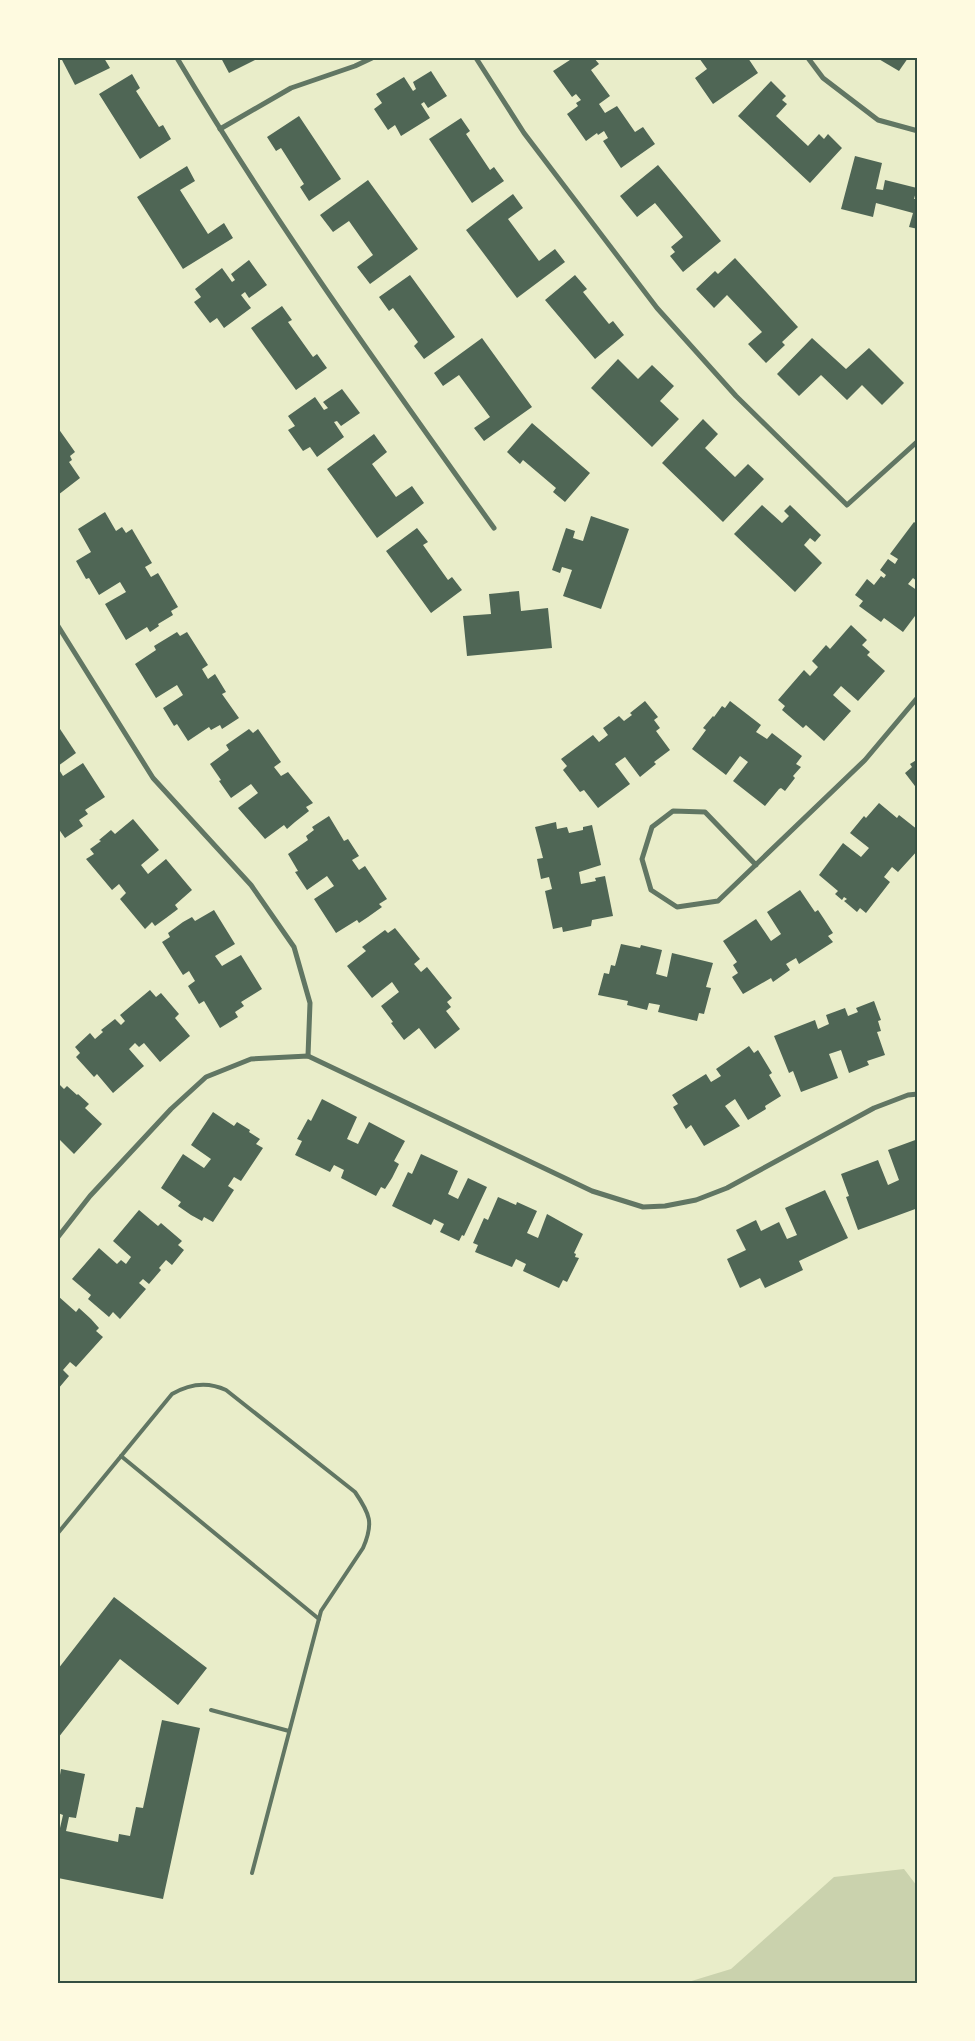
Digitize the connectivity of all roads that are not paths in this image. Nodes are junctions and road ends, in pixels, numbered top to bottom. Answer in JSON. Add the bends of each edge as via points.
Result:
{"nodes":[{"id":1,"x":177,"y":58,"type":"edge"},
{"id":2,"x":372,"y":58,"type":"edge"},
{"id":3,"x":476,"y":58,"type":"edge"},
{"id":4,"x":808,"y":58,"type":"edge"},
{"id":5,"x":220,"y":129,"type":"junction"},
{"id":6,"x":918,"y":131,"type":"edge"},
{"id":7,"x":918,"y":442,"type":"edge"},
{"id":8,"x":494,"y":528,"type":"dead end"},
{"id":9,"x":58,"y":626,"type":"edge"},
{"id":10,"x":918,"y":697,"type":"edge"},
{"id":11,"x":756,"y":865,"type":"junction"},
{"id":12,"x":308,"y":1056,"type":"junction"},
{"id":13,"x":918,"y":1094,"type":"edge"},
{"id":14,"x":58,"y":1238,"type":"edge"},
{"id":15,"x":121,"y":1456,"type":"junction"},
{"id":16,"x":58,"y":1533,"type":"edge"},
{"id":17,"x":319,"y":1619,"type":"junction"},
{"id":18,"x":211,"y":1710,"type":"dead end"},
{"id":19,"x":289,"y":1731,"type":"junction"},
{"id":20,"x":252,"y":1874,"type":"dead end"}],
"edges":[{"from":1,"to":5,"type":"street"},
{"from":2,"to":5,"type":"street","via":[[291,88]]},
{"from":3,"to":7,"type":"street","via":[[524,133],[657,308],[736,396],[847,505]]},
{"from":4,"to":6,"type":"street","via":[[823,78],[878,120]]},
{"from":5,"to":8,"type":"street","via":[[384,375]]},
{"from":9,"to":12,"type":"street","via":[[153,778],[251,885],[294,947],[310,1003]]},
{"from":10,"to":11,"type":"street","via":[[865,760]]},
{"from":11,"to":11,"type":"street","via":[[718,901],[677,907],[651,890],[642,859],[652,827],[673,811],[705,812]]},
{"from":12,"to":13,"type":"street","via":[[592,1191],[643,1207],[696,1200],[727,1188],[874,1108]]},
{"from":12,"to":14,"type":"street","via":[[252,1059],[206,1077],[157,1123],[90,1196]]},
{"from":15,"to":16,"type":"lane"},
{"from":15,"to":17,"type":"lane"},
{"from":15,"to":17,"type":"lane","via":[[172,1394],[193,1385],[217,1386],[355,1492],[370,1516],[368,1538]]},
{"from":17,"to":19,"type":"lane"},
{"from":18,"to":19,"type":"lane"},
{"from":19,"to":20,"type":"lane"}]}
